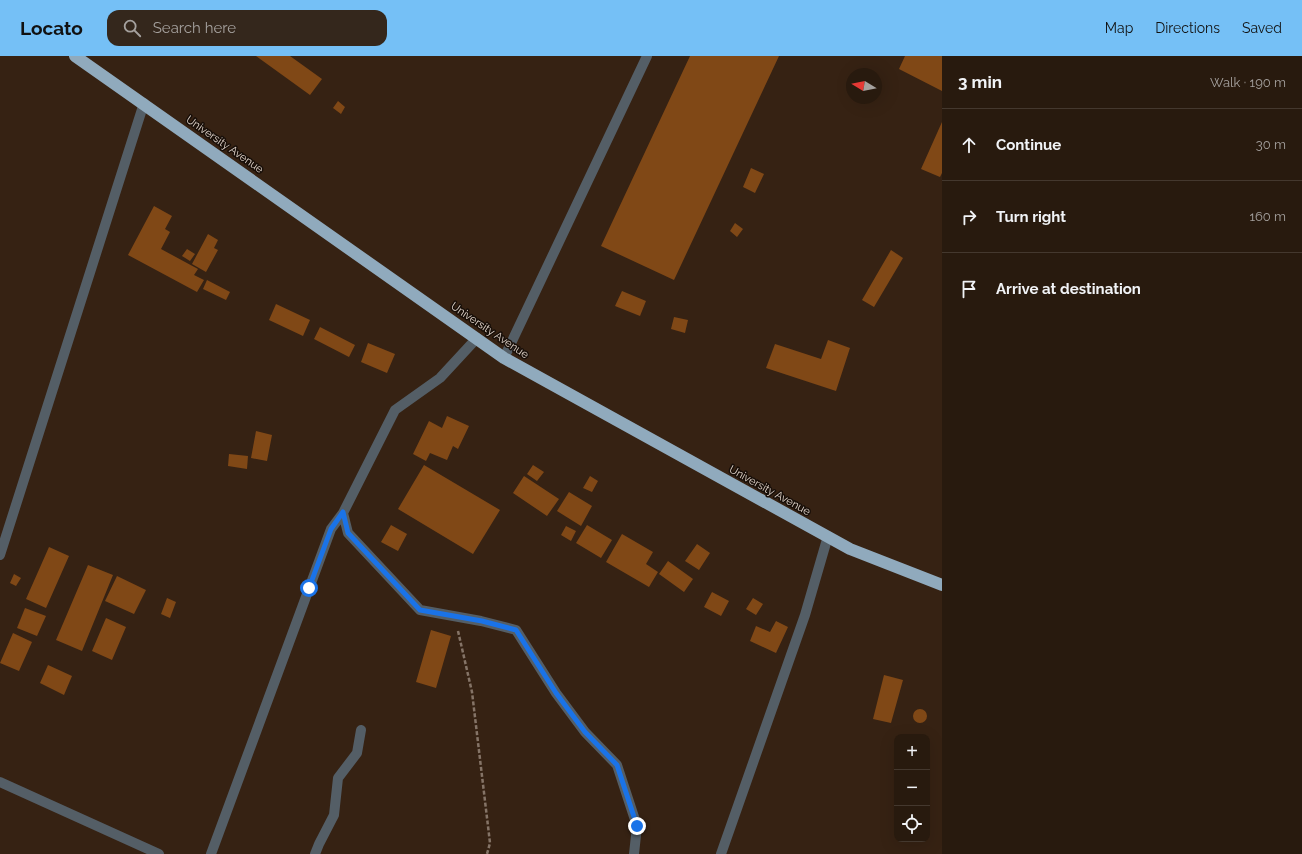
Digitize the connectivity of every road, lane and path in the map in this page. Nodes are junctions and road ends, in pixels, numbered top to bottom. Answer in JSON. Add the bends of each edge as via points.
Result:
{"nodes":[{"id":1,"x":75,"y":56,"type":"edge"},
{"id":2,"x":647,"y":56,"type":"edge"},
{"id":3,"x":144,"y":103,"type":"junction"},
{"id":4,"x":478,"y":338,"type":"junction"},
{"id":5,"x":504,"y":358,"type":"junction"},
{"id":6,"x":343,"y":512,"type":"junction"},
{"id":7,"x":828,"y":536,"type":"junction"},
{"id":8,"x":0,"y":555,"type":"edge"},
{"id":9,"x":942,"y":585,"type":"edge"},
{"id":10,"x":456,"y":616,"type":"junction"},
{"id":11,"x":361,"y":730,"type":"dead end"},
{"id":12,"x":0,"y":782,"type":"edge"},
{"id":13,"x":159,"y":854,"type":"edge"},
{"id":14,"x":211,"y":854,"type":"edge"},
{"id":15,"x":315,"y":854,"type":"edge"},
{"id":16,"x":487,"y":854,"type":"edge"},
{"id":17,"x":634,"y":854,"type":"edge"},
{"id":18,"x":721,"y":854,"type":"edge"}],
"edges":[{"from":1,"to":3,"type":"highway","name":"University Avenue"},
{"from":2,"to":5,"type":"street"},
{"from":3,"to":4,"type":"highway","name":"University Avenue"},
{"from":3,"to":8,"type":"street"},
{"from":4,"to":5,"type":"highway","name":"University Avenue"},
{"from":4,"to":6,"type":"street","via":[[440,378],[395,410]]},
{"from":5,"to":7,"type":"highway","name":"University Avenue"},
{"from":6,"to":10,"type":"street","via":[[348,533],[420,610]]},
{"from":6,"to":14,"type":"street","via":[[331,529]]},
{"from":7,"to":9,"type":"highway","name":"University Avenue","via":[[850,549]]},
{"from":7,"to":18,"type":"street","via":[[804,615]]},
{"from":10,"to":16,"type":"path","via":[[472,692],[490,843]]},
{"from":10,"to":17,"type":"street","via":[[516,630],[556,693],[581,726],[617,765],[637,826]]},
{"from":11,"to":15,"type":"street","via":[[357,754],[338,778],[334,815]]},
{"from":12,"to":13,"type":"street"}]}
